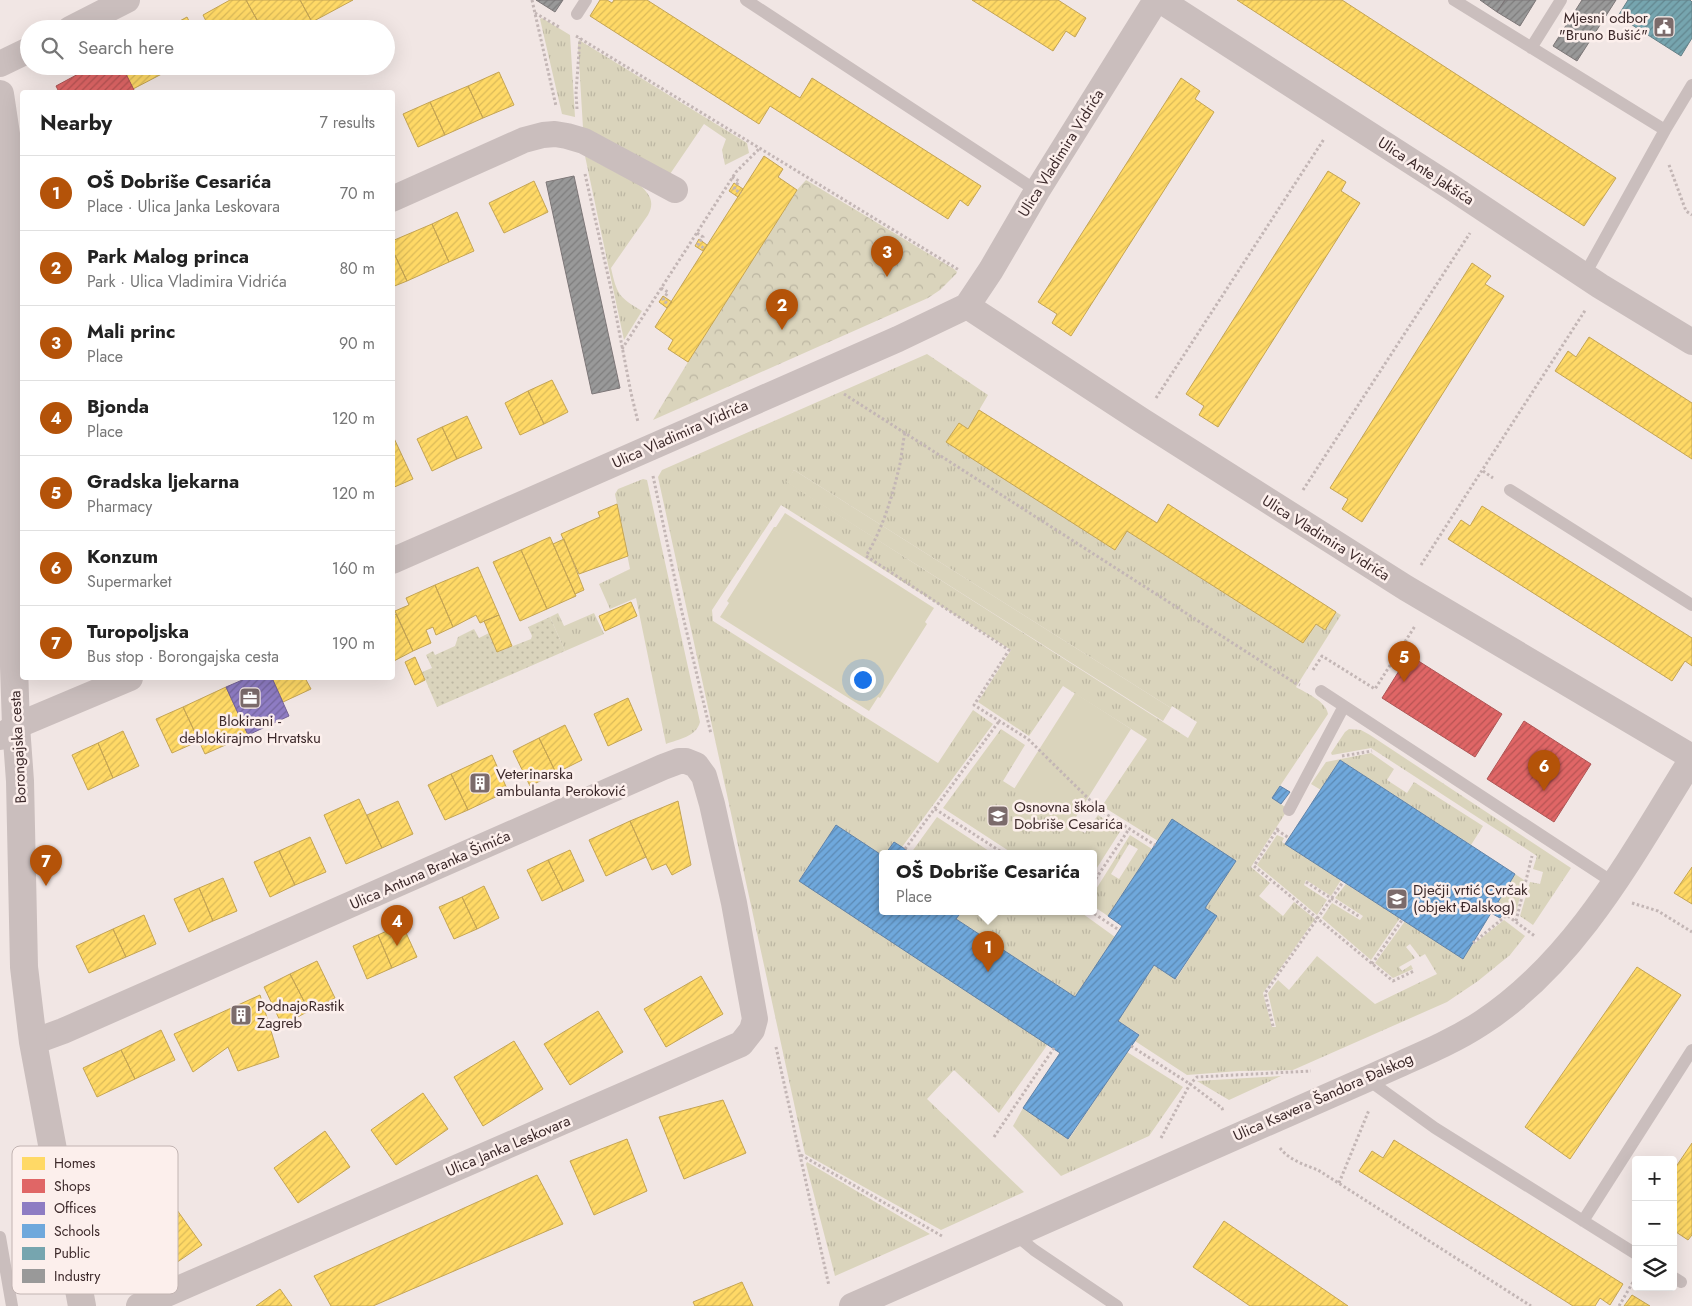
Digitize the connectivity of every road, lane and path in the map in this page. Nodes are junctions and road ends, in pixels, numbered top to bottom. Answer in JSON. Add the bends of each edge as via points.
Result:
{"nodes":[{"id":1,"x":126,"y":0,"type":"edge"},
{"id":2,"x":532,"y":0,"type":"edge"},
{"id":3,"x":586,"y":0,"type":"edge"},
{"id":4,"x":746,"y":0,"type":"edge"},
{"id":5,"x":1158,"y":0,"type":"edge"},
{"id":6,"x":1454,"y":0,"type":"edge"},
{"id":7,"x":1561,"y":0,"type":"edge"},
{"id":8,"x":535,"y":13,"type":"junction"},
{"id":9,"x":577,"y":14,"type":"joint"},
{"id":10,"x":87,"y":20,"type":"edge"},
{"id":11,"x":565,"y":30,"type":"dead end"},
{"id":12,"x":572,"y":34,"type":"dead end"},
{"id":13,"x":580,"y":38,"type":"junction"},
{"id":14,"x":1531,"y":48,"type":"junction"},
{"id":15,"x":20,"y":54,"type":"edge"},
{"id":16,"x":0,"y":64,"type":"edge"},
{"id":17,"x":1692,"y":86,"type":"edge"},
{"id":18,"x":0,"y":94,"type":"edge"},
{"id":19,"x":556,"y":109,"type":"dead end"},
{"id":20,"x":577,"y":112,"type":"dead end"},
{"id":21,"x":1339,"y":115,"type":"junction"},
{"id":22,"x":1665,"y":130,"type":"junction"},
{"id":23,"x":760,"y":148,"type":"junction"},
{"id":24,"x":1655,"y":148,"type":"junction"},
{"id":25,"x":584,"y":169,"type":"dead end"},
{"id":26,"x":732,"y":177,"type":"junction"},
{"id":27,"x":675,"y":190,"type":"dead end"},
{"id":28,"x":1036,"y":191,"type":"junction"},
{"id":29,"x":740,"y":193,"type":"dead end"},
{"id":30,"x":395,"y":198,"type":"edge"},
{"id":31,"x":1485,"y":210,"type":"junction"},
{"id":32,"x":1692,"y":215,"type":"edge"},
{"id":33,"x":697,"y":232,"type":"junction"},
{"id":34,"x":705,"y":249,"type":"dead end"},
{"id":35,"x":963,"y":272,"type":"dead end"},
{"id":36,"x":1592,"y":281,"type":"junction"},
{"id":37,"x":662,"y":288,"type":"junction"},
{"id":38,"x":669,"y":305,"type":"dead end"},
{"id":39,"x":967,"y":306,"type":"junction"},
{"id":40,"x":1692,"y":342,"type":"edge"},
{"id":41,"x":622,"y":350,"type":"junction"},
{"id":42,"x":11,"y":376,"type":"edge"},
{"id":43,"x":843,"y":394,"type":"dead end"},
{"id":44,"x":1141,"y":420,"type":"junction"},
{"id":45,"x":640,"y":426,"type":"dead end"},
{"id":46,"x":905,"y":434,"type":"junction"},
{"id":47,"x":652,"y":470,"type":"dead end"},
{"id":48,"x":1510,"y":490,"type":"dead end"},
{"id":49,"x":1288,"y":514,"type":"junction"},
{"id":50,"x":395,"y":560,"type":"edge"},
{"id":51,"x":1406,"y":588,"type":"junction"},
{"id":52,"x":1430,"y":602,"type":"junction"},
{"id":53,"x":1692,"y":605,"type":"edge"},
{"id":54,"x":125,"y":680,"type":"edge"},
{"id":55,"x":1303,"y":686,"type":"junction"},
{"id":56,"x":1321,"y":691,"type":"joint"},
{"id":57,"x":1344,"y":706,"type":"junction"},
{"id":58,"x":1000,"y":720,"type":"junction"},
{"id":59,"x":8,"y":732,"type":"edge"},
{"id":60,"x":711,"y":734,"type":"dead end"},
{"id":61,"x":1379,"y":756,"type":"dead end"},
{"id":62,"x":1692,"y":758,"type":"edge"},
{"id":63,"x":1316,"y":760,"type":"junction"},
{"id":64,"x":935,"y":809,"type":"junction"},
{"id":65,"x":1289,"y":810,"type":"joint"},
{"id":66,"x":1129,"y":829,"type":"junction"},
{"id":67,"x":1277,"y":830,"type":"junction"},
{"id":68,"x":1290,"y":838,"type":"dead end"},
{"id":69,"x":1155,"y":845,"type":"dead end"},
{"id":70,"x":905,"y":849,"type":"dead end"},
{"id":71,"x":998,"y":850,"type":"edge"},
{"id":72,"x":1524,"y":851,"type":"dead end"},
{"id":73,"x":1097,"y":877,"type":"edge"},
{"id":74,"x":1306,"y":882,"type":"dead end"},
{"id":75,"x":1343,"y":882,"type":"dead end"},
{"id":76,"x":1619,"y":892,"type":"junction"},
{"id":77,"x":1331,"y":898,"type":"junction"},
{"id":78,"x":734,"y":903,"type":"joint"},
{"id":79,"x":1096,"y":915,"type":"edge"},
{"id":80,"x":1360,"y":917,"type":"dead end"},
{"id":81,"x":1317,"y":919,"type":"junction"},
{"id":82,"x":1402,"y":920,"type":"dead end"},
{"id":83,"x":1516,"y":921,"type":"junction"},
{"id":84,"x":1119,"y":930,"type":"dead end"},
{"id":85,"x":1692,"y":932,"type":"edge"},
{"id":86,"x":1537,"y":938,"type":"dead end"},
{"id":87,"x":1473,"y":943,"type":"dead end"},
{"id":88,"x":1372,"y":964,"type":"junction"},
{"id":89,"x":1414,"y":971,"type":"dead end"},
{"id":90,"x":1273,"y":1026,"type":"dead end"},
{"id":91,"x":33,"y":1042,"type":"junction"},
{"id":92,"x":775,"y":1045,"type":"dead end"},
{"id":93,"x":1131,"y":1046,"type":"dead end"},
{"id":94,"x":1054,"y":1048,"type":"dead end"},
{"id":95,"x":1692,"y":1050,"type":"edge"},
{"id":96,"x":1312,"y":1071,"type":"dead end"},
{"id":97,"x":1190,"y":1084,"type":"junction"},
{"id":98,"x":1369,"y":1091,"type":"junction"},
{"id":99,"x":1224,"y":1112,"type":"dead end"},
{"id":100,"x":994,"y":1137,"type":"dead end"},
{"id":101,"x":1158,"y":1141,"type":"dead end"},
{"id":102,"x":52,"y":1146,"type":"edge"},
{"id":103,"x":1279,"y":1146,"type":"dead end"},
{"id":104,"x":801,"y":1155,"type":"junction"},
{"id":105,"x":1339,"y":1184,"type":"junction"},
{"id":106,"x":1583,"y":1221,"type":"junction"},
{"id":107,"x":1016,"y":1235,"type":"junction"},
{"id":108,"x":942,"y":1236,"type":"dead end"},
{"id":109,"x":0,"y":1237,"type":"edge"},
{"id":110,"x":1632,"y":1252,"type":"edge"},
{"id":111,"x":1632,"y":1284,"type":"edge"},
{"id":112,"x":829,"y":1286,"type":"dead end"},
{"id":113,"x":178,"y":1289,"type":"edge"},
{"id":114,"x":167,"y":1294,"type":"edge"},
{"id":115,"x":12,"y":1306,"type":"edge"},
{"id":116,"x":139,"y":1306,"type":"edge"},
{"id":117,"x":852,"y":1306,"type":"edge"},
{"id":118,"x":1117,"y":1306,"type":"edge"},
{"id":119,"x":1531,"y":1306,"type":"edge"},
{"id":120,"x":1619,"y":1306,"type":"edge"}],
"edges":[{"from":1,"to":10,"type":"street"},
{"from":2,"to":8,"type":"path"},
{"from":3,"to":9,"type":"lane"},
{"from":4,"to":28,"type":"lane"},
{"from":5,"to":21,"type":"street","name":"Ulica Ante Jakšića"},
{"from":5,"to":28,"type":"street","name":"Ulica Vladimira Vidrića"},
{"from":6,"to":14,"type":"lane"},
{"from":7,"to":14,"type":"lane"},
{"from":8,"to":11,"type":"path"},
{"from":8,"to":19,"type":"path"},
{"from":9,"to":13,"type":"path"},
{"from":12,"to":13,"type":"path"},
{"from":13,"to":20,"type":"path"},
{"from":13,"to":23,"type":"path"},
{"from":14,"to":22,"type":"lane"},
{"from":15,"to":16,"type":"street"},
{"from":17,"to":22,"type":"lane"},
{"from":18,"to":42,"type":"street","name":"Borongajska cesta","via":[[9,154]]},
{"from":21,"to":31,"type":"street","name":"Ulica Ante Jakšića"},
{"from":21,"to":44,"type":"path"},
{"from":22,"to":24,"type":"lane"},
{"from":23,"to":26,"type":"path"},
{"from":23,"to":35,"type":"path"},
{"from":24,"to":32,"type":"path","via":[[1666,157],[1686,211]]},
{"from":24,"to":36,"type":"lane"},
{"from":25,"to":41,"type":"path"},
{"from":26,"to":29,"type":"path","via":[[739,181],[734,189]]},
{"from":26,"to":33,"type":"path"},
{"from":27,"to":30,"type":"street","via":[[584,141],[555,134],[524,140]]},
{"from":28,"to":39,"type":"street","name":"Ulica Vladimira Vidrića"},
{"from":31,"to":36,"type":"street","name":"Ulica Ante Jakšića"},
{"from":31,"to":49,"type":"path"},
{"from":33,"to":34,"type":"path","via":[[703,237],[698,244]]},
{"from":33,"to":37,"type":"path"},
{"from":36,"to":40,"type":"street","name":"Ulica Ante Jakšića"},
{"from":36,"to":51,"type":"path"},
{"from":37,"to":38,"type":"path","via":[[668,292],[662,300]]},
{"from":37,"to":41,"type":"path"},
{"from":39,"to":44,"type":"street","name":"Ulica Vladimira Vidrića"},
{"from":39,"to":50,"type":"street","name":"Ulica Vladimira Vidrića"},
{"from":41,"to":45,"type":"path"},
{"from":42,"to":59,"type":"street","name":"Borongajska cesta","via":[[12,607]]},
{"from":43,"to":46,"type":"path"},
{"from":44,"to":49,"type":"street","name":"Ulica Vladimira Vidrića"},
{"from":46,"to":55,"type":"path"},
{"from":46,"to":58,"type":"path","via":[[893,491],[876,539],[866,556],[1009,650],[974,705]]},
{"from":47,"to":60,"type":"path"},
{"from":48,"to":53,"type":"lane"},
{"from":49,"to":51,"type":"street","name":"Ulica Vladimira Vidrića"},
{"from":51,"to":52,"type":"street","name":"Ulica Vladimira Vidrića"},
{"from":52,"to":55,"type":"path","via":[[1375,689],[1322,656]]},
{"from":52,"to":62,"type":"street","name":"Ulica Vladimira Vidrića"},
{"from":54,"to":59,"type":"street"},
{"from":55,"to":56,"type":"path"},
{"from":56,"to":57,"type":"lane"},
{"from":57,"to":63,"type":"lane"},
{"from":57,"to":76,"type":"lane"},
{"from":58,"to":64,"type":"path"},
{"from":58,"to":66,"type":"path","via":[[1028,738],[1101,811]]},
{"from":59,"to":91,"type":"street","name":"Borongajska cesta","via":[[20,781],[24,967]]},
{"from":61,"to":63,"type":"path","via":[[1371,750]]},
{"from":62,"to":76,"type":"street","name":"Ulica Ksavera Šandora Đalskog"},
{"from":63,"to":65,"type":"lane"},
{"from":64,"to":70,"type":"path"},
{"from":64,"to":71,"type":"path"},
{"from":65,"to":67,"type":"path"},
{"from":66,"to":69,"type":"path"},
{"from":66,"to":73,"type":"path"},
{"from":67,"to":68,"type":"path"},
{"from":67,"to":81,"type":"path","via":[[1254,866]]},
{"from":72,"to":83,"type":"path","via":[[1532,857]]},
{"from":74,"to":77,"type":"path"},
{"from":75,"to":77,"type":"path"},
{"from":76,"to":85,"type":"path"},
{"from":76,"to":98,"type":"street","name":"Ulica Ksavera Šandora Đalskog","via":[[1592,914],[1558,956],[1508,1004]]},
{"from":77,"to":80,"type":"path"},
{"from":77,"to":81,"type":"path"},
{"from":78,"to":91,"type":"street","name":"Ulica Antuna Branka Šimića","via":[[704,776],[696,765],[679,761],[63,1032]]},
{"from":78,"to":113,"type":"street","name":"Ulica Janka Leskovara","via":[[756,1019],[752,1030],[740,1044]]},
{"from":79,"to":84,"type":"path"},
{"from":81,"to":88,"type":"path"},
{"from":81,"to":90,"type":"path","via":[[1265,993]]},
{"from":82,"to":88,"type":"path"},
{"from":83,"to":86,"type":"path"},
{"from":83,"to":87,"type":"path","via":[[1505,914]]},
{"from":88,"to":89,"type":"path","via":[[1393,981]]},
{"from":91,"to":102,"type":"street","name":"Borongajska cesta"},
{"from":92,"to":104,"type":"path"},
{"from":93,"to":97,"type":"path"},
{"from":94,"to":100,"type":"path"},
{"from":95,"to":106,"type":"lane"},
{"from":96,"to":97,"type":"path","via":[[1197,1077]]},
{"from":97,"to":99,"type":"path"},
{"from":97,"to":101,"type":"path"},
{"from":98,"to":105,"type":"path"},
{"from":98,"to":106,"type":"lane","via":[[1435,1128]]},
{"from":98,"to":107,"type":"street","name":"Ulica Ksavera Šandora Đalskog","via":[[1120,1187]]},
{"from":103,"to":105,"type":"path","via":[[1293,1159]]},
{"from":104,"to":108,"type":"path"},
{"from":104,"to":112,"type":"path"},
{"from":105,"to":119,"type":"path"},
{"from":106,"to":110,"type":"lane"},
{"from":107,"to":117,"type":"street","name":"Ulica Ksavera Šandora Đalskog"},
{"from":107,"to":118,"type":"lane"},
{"from":109,"to":115,"type":"lane"},
{"from":111,"to":120,"type":"path"},
{"from":114,"to":116,"type":"street","name":"Ulica Janka Leskovara"}]}
